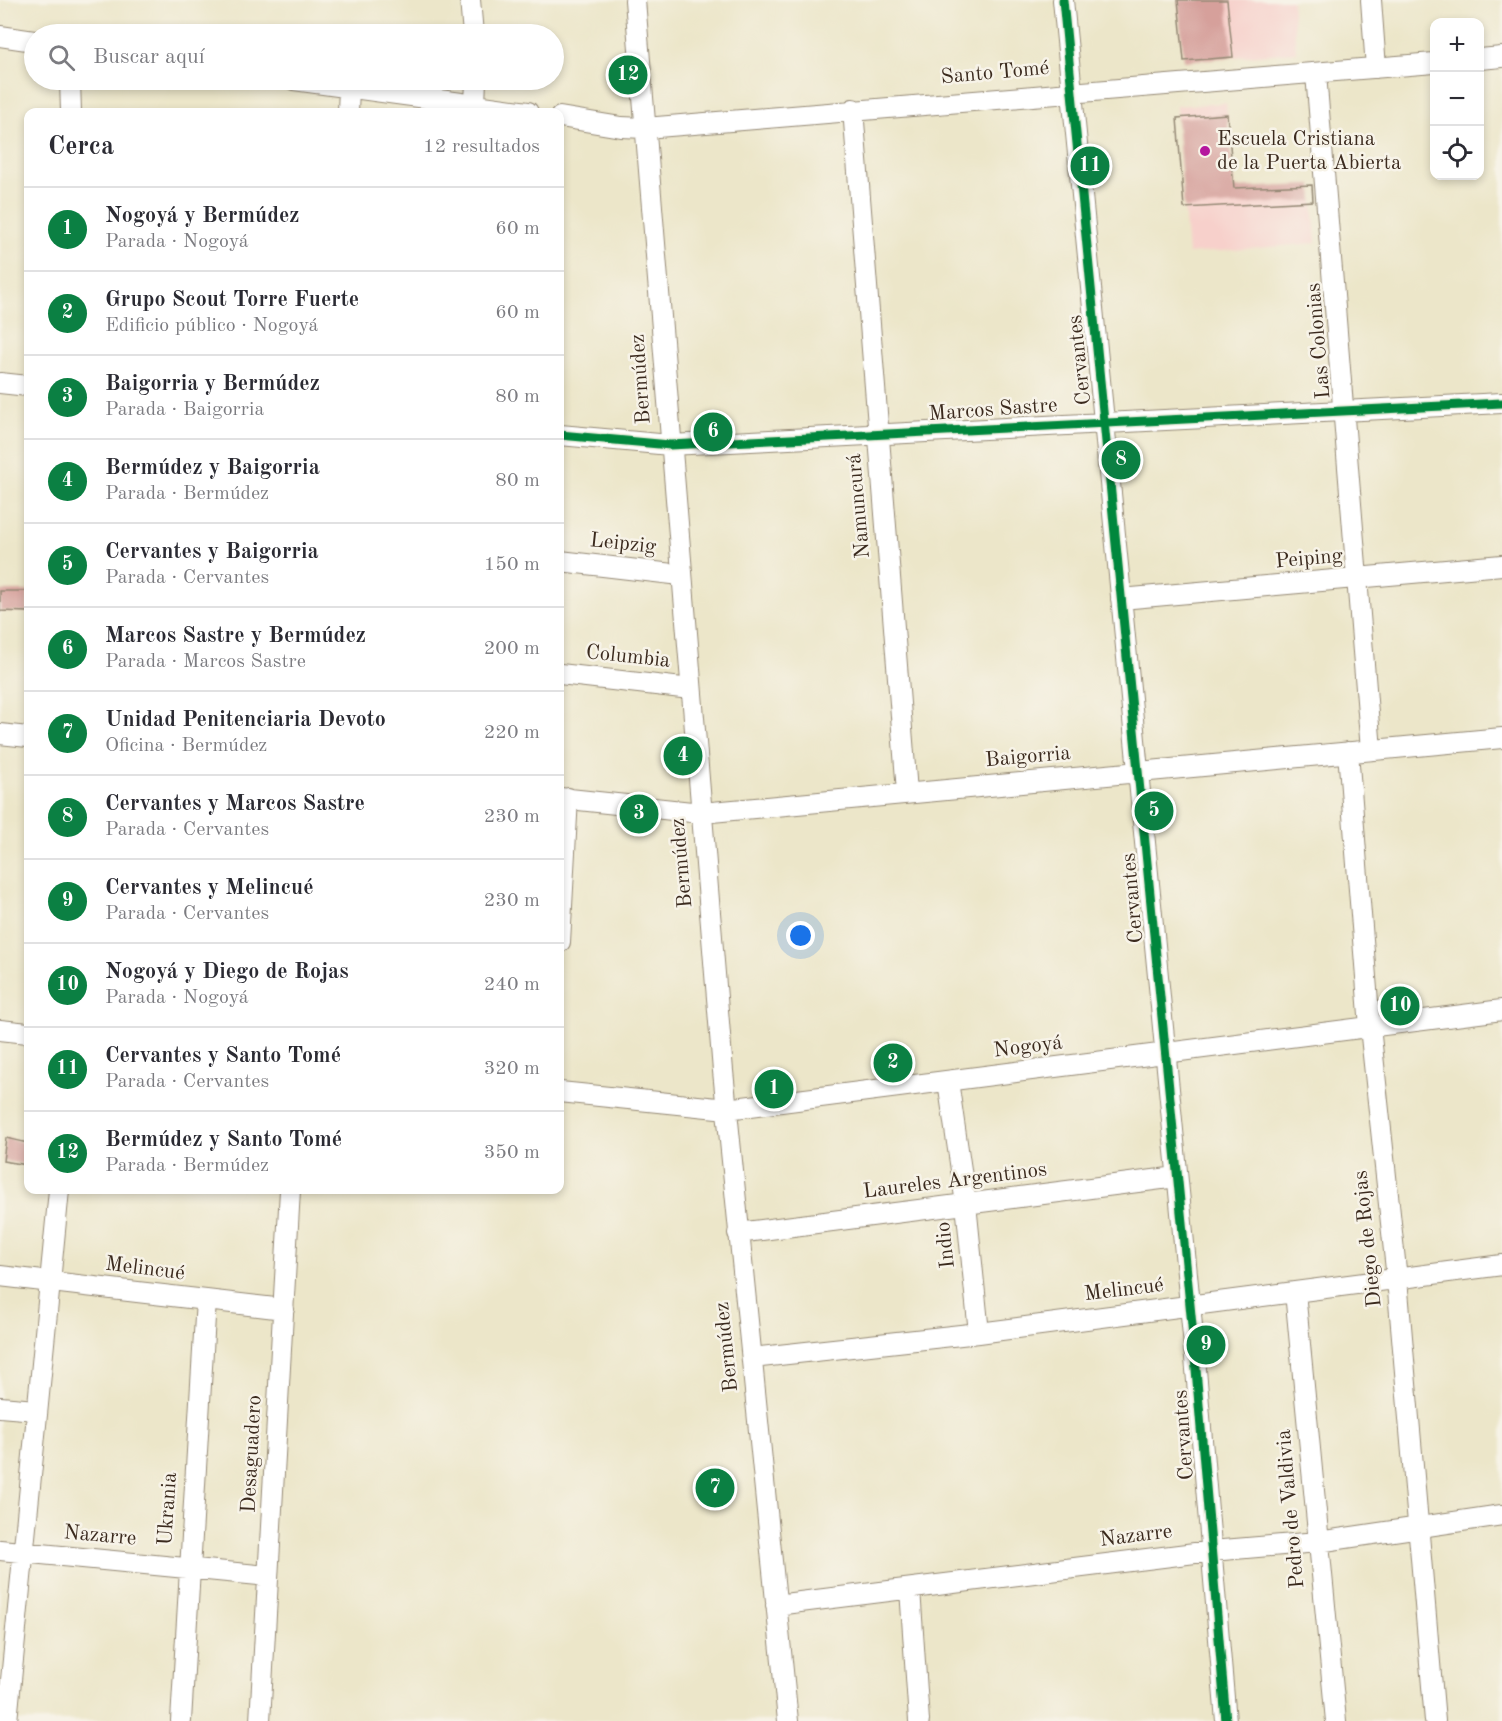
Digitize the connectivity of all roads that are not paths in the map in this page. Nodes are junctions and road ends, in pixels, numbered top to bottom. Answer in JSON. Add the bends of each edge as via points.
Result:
{"nodes":[{"id":1,"x":470,"y":0,"type":"edge"},
{"id":2,"x":635,"y":0,"type":"edge"},
{"id":3,"x":1063,"y":0,"type":"edge"},
{"id":4,"x":1371,"y":0,"type":"edge"},
{"id":5,"x":472,"y":24,"type":"edge"},
{"id":6,"x":0,"y":36,"type":"edge"},
{"id":7,"x":24,"y":40,"type":"edge"},
{"id":8,"x":1502,"y":57,"type":"edge"},
{"id":9,"x":1484,"y":59,"type":"edge"},
{"id":10,"x":1430,"y":63,"type":"edge"},
{"id":11,"x":1376,"y":68,"type":"junction"},
{"id":12,"x":1316,"y":74,"type":"junction"},
{"id":13,"x":70,"y":90,"type":"edge"},
{"id":14,"x":350,"y":90,"type":"edge"},
{"id":15,"x":366,"y":90,"type":"edge"},
{"id":16,"x":476,"y":90,"type":"edge"},
{"id":17,"x":1070,"y":92,"type":"junction"},
{"id":18,"x":475,"y":104,"type":"junction"},
{"id":19,"x":70,"y":108,"type":"edge"},
{"id":20,"x":348,"y":108,"type":"edge"},
{"id":21,"x":502,"y":108,"type":"edge"},
{"id":22,"x":854,"y":109,"type":"junction"},
{"id":23,"x":564,"y":118,"type":"edge"},
{"id":24,"x":645,"y":128,"type":"junction"},
{"id":25,"x":0,"y":383,"type":"edge"},
{"id":26,"x":24,"y":386,"type":"edge"},
{"id":27,"x":1502,"y":402,"type":"edge"},
{"id":28,"x":1343,"y":411,"type":"junction"},
{"id":29,"x":1105,"y":421,"type":"junction"},
{"id":30,"x":564,"y":435,"type":"edge"},
{"id":31,"x":878,"y":436,"type":"junction"},
{"id":32,"x":670,"y":445,"type":"junction"},
{"id":33,"x":564,"y":561,"type":"edge"},
{"id":34,"x":1502,"y":565,"type":"edge"},
{"id":35,"x":681,"y":575,"type":"junction"},
{"id":36,"x":1357,"y":579,"type":"junction"},
{"id":37,"x":1121,"y":599,"type":"junction"},
{"id":38,"x":564,"y":674,"type":"edge"},
{"id":39,"x":691,"y":689,"type":"junction"},
{"id":40,"x":0,"y":734,"type":"edge"},
{"id":41,"x":24,"y":737,"type":"edge"},
{"id":42,"x":1502,"y":738,"type":"edge"},
{"id":43,"x":1371,"y":750,"type":"junction"},
{"id":44,"x":1348,"y":752,"type":"junction"},
{"id":45,"x":1138,"y":771,"type":"junction"},
{"id":46,"x":907,"y":792,"type":"junction"},
{"id":47,"x":564,"y":798,"type":"edge"},
{"id":48,"x":701,"y":813,"type":"junction"},
{"id":49,"x":1502,"y":1010,"type":"edge"},
{"id":50,"x":1370,"y":1027,"type":"junction"},
{"id":51,"x":0,"y":1030,"type":"edge"},
{"id":52,"x":24,"y":1033,"type":"edge"},
{"id":53,"x":1166,"y":1053,"type":"junction"},
{"id":54,"x":948,"y":1082,"type":"junction"},
{"id":55,"x":564,"y":1092,"type":"edge"},
{"id":56,"x":727,"y":1109,"type":"junction"},
{"id":57,"x":1177,"y":1177,"type":"junction"},
{"id":58,"x":59,"y":1194,"type":"edge"},
{"id":59,"x":290,"y":1194,"type":"edge"},
{"id":60,"x":966,"y":1204,"type":"junction"},
{"id":61,"x":738,"y":1233,"type":"junction"},
{"id":62,"x":1502,"y":1265,"type":"edge"},
{"id":63,"x":0,"y":1276,"type":"edge"},
{"id":64,"x":1397,"y":1279,"type":"junction"},
{"id":65,"x":51,"y":1282,"type":"junction"},
{"id":66,"x":1295,"y":1292,"type":"junction"},
{"id":67,"x":206,"y":1300,"type":"junction"},
{"id":68,"x":1190,"y":1306,"type":"junction"},
{"id":69,"x":284,"y":1309,"type":"junction"},
{"id":70,"x":980,"y":1333,"type":"junction"},
{"id":71,"x":752,"y":1358,"type":"junction"},
{"id":72,"x":0,"y":1407,"type":"edge"},
{"id":73,"x":36,"y":1410,"type":"junction"},
{"id":74,"x":1502,"y":1515,"type":"edge"},
{"id":75,"x":1417,"y":1527,"type":"junction"},
{"id":76,"x":1318,"y":1542,"type":"junction"},
{"id":77,"x":0,"y":1550,"type":"edge"},
{"id":78,"x":1210,"y":1551,"type":"junction"},
{"id":79,"x":24,"y":1553,"type":"junction"},
{"id":80,"x":188,"y":1567,"type":"junction"},
{"id":81,"x":268,"y":1576,"type":"junction"},
{"id":82,"x":910,"y":1589,"type":"junction"},
{"id":83,"x":776,"y":1605,"type":"junction"},
{"id":84,"x":7,"y":1659,"type":"edge"},
{"id":85,"x":8,"y":1721,"type":"edge"},
{"id":86,"x":181,"y":1721,"type":"edge"},
{"id":87,"x":260,"y":1721,"type":"edge"},
{"id":88,"x":788,"y":1721,"type":"edge"},
{"id":89,"x":919,"y":1721,"type":"edge"},
{"id":90,"x":1226,"y":1721,"type":"edge"},
{"id":91,"x":1336,"y":1721,"type":"edge"},
{"id":92,"x":1435,"y":1721,"type":"edge"}],
"edges":[{"from":1,"to":5,"type":"street"},
{"from":2,"to":24,"type":"street","name":"Bermúdez"},
{"from":3,"to":17,"type":"street","name":"Cervantes"},
{"from":4,"to":11,"type":"street"},
{"from":6,"to":7,"type":"street"},
{"from":8,"to":9,"type":"street"},
{"from":10,"to":11,"type":"street","name":"Santo Tomé"},
{"from":11,"to":12,"type":"street","name":"Santo Tomé"},
{"from":12,"to":17,"type":"street","name":"Santo Tomé"},
{"from":12,"to":28,"type":"street","name":"Las Colonias"},
{"from":13,"to":19,"type":"street"},
{"from":14,"to":20,"type":"street"},
{"from":15,"to":18,"type":"street"},
{"from":16,"to":18,"type":"street"},
{"from":17,"to":22,"type":"street","name":"Santo Tomé"},
{"from":17,"to":29,"type":"street","name":"Cervantes"},
{"from":18,"to":21,"type":"street"},
{"from":22,"to":24,"type":"street","name":"Santo Tomé"},
{"from":22,"to":31,"type":"street","name":"Namuncurá"},
{"from":23,"to":24,"type":"street","name":"Santo Tomé"},
{"from":24,"to":32,"type":"street","name":"Bermúdez"},
{"from":25,"to":26,"type":"street"},
{"from":27,"to":28,"type":"street","name":"Marcos Sastre"},
{"from":28,"to":29,"type":"street","name":"Marcos Sastre"},
{"from":28,"to":36,"type":"street","name":"Las Colonias"},
{"from":29,"to":31,"type":"street","name":"Marcos Sastre"},
{"from":29,"to":37,"type":"street","name":"Cervantes"},
{"from":30,"to":32,"type":"street","name":"Marcos Sastre"},
{"from":31,"to":32,"type":"street","name":"Marcos Sastre"},
{"from":31,"to":46,"type":"street","name":"Namuncurá"},
{"from":32,"to":35,"type":"street","name":"Bermúdez"},
{"from":33,"to":35,"type":"street","name":"Leipzig"},
{"from":34,"to":36,"type":"street","name":"Peiping"},
{"from":35,"to":39,"type":"street","name":"Bermúdez"},
{"from":36,"to":37,"type":"street","name":"Peiping"},
{"from":36,"to":43,"type":"street","name":"Las Colonias"},
{"from":37,"to":45,"type":"street","name":"Cervantes"},
{"from":38,"to":39,"type":"street","name":"Columbia"},
{"from":39,"to":48,"type":"street","name":"Bermúdez"},
{"from":40,"to":41,"type":"street"},
{"from":42,"to":43,"type":"street","name":"Baigorria"},
{"from":43,"to":44,"type":"street","name":"Baigorria"},
{"from":44,"to":45,"type":"street","name":"Baigorria"},
{"from":44,"to":50,"type":"street","name":"Diego de Rojas"},
{"from":45,"to":46,"type":"street","name":"Baigorria"},
{"from":45,"to":53,"type":"street","name":"Cervantes"},
{"from":46,"to":48,"type":"street","name":"Baigorria"},
{"from":47,"to":48,"type":"street","name":"Baigorria"},
{"from":48,"to":56,"type":"street","name":"Bermúdez"},
{"from":49,"to":50,"type":"street","name":"Nogoyá"},
{"from":50,"to":53,"type":"street","name":"Nogoyá"},
{"from":50,"to":64,"type":"street","name":"Diego de Rojas"},
{"from":51,"to":52,"type":"street"},
{"from":53,"to":54,"type":"street","name":"Nogoyá"},
{"from":53,"to":57,"type":"street","name":"Cervantes"},
{"from":54,"to":56,"type":"street","name":"Nogoyá"},
{"from":54,"to":60,"type":"street","name":"Indio"},
{"from":55,"to":56,"type":"street","name":"Nogoyá"},
{"from":56,"to":61,"type":"street","name":"Bermúdez"},
{"from":57,"to":60,"type":"street","name":"Laureles Argentinos"},
{"from":57,"to":68,"type":"street","name":"Cervantes"},
{"from":58,"to":65,"type":"street"},
{"from":59,"to":69,"type":"street","name":"Desaguadero"},
{"from":60,"to":61,"type":"street","name":"Laureles Argentinos"},
{"from":60,"to":70,"type":"street","name":"Indio"},
{"from":61,"to":71,"type":"street","name":"Bermúdez"},
{"from":62,"to":64,"type":"street","name":"Melincué"},
{"from":63,"to":65,"type":"street","name":"Melincué"},
{"from":64,"to":66,"type":"street","name":"Melincué"},
{"from":64,"to":75,"type":"street","name":"Diego de Rojas"},
{"from":65,"to":67,"type":"street","name":"Melincué"},
{"from":65,"to":73,"type":"street"},
{"from":66,"to":68,"type":"street","name":"Melincué"},
{"from":66,"to":76,"type":"street","name":"Pedro de Valdivia"},
{"from":67,"to":69,"type":"street","name":"Melincué"},
{"from":67,"to":80,"type":"street","name":"Ukrania"},
{"from":68,"to":70,"type":"street","name":"Melincué"},
{"from":68,"to":78,"type":"street","name":"Cervantes"},
{"from":69,"to":81,"type":"street","name":"Desaguadero"},
{"from":70,"to":71,"type":"street","name":"Melincué"},
{"from":71,"to":83,"type":"street","name":"Bermúdez"},
{"from":72,"to":73,"type":"street"},
{"from":73,"to":79,"type":"street"},
{"from":74,"to":75,"type":"street","name":"Nazarre"},
{"from":75,"to":76,"type":"street","name":"Nazarre"},
{"from":75,"to":92,"type":"street","name":"Diego de Rojas"},
{"from":76,"to":78,"type":"street","name":"Nazarre"},
{"from":76,"to":91,"type":"street","name":"Pedro de Valdivia"},
{"from":77,"to":79,"type":"street","name":"Nazarre"},
{"from":78,"to":82,"type":"street","name":"Nazarre"},
{"from":78,"to":90,"type":"street","name":"Cervantes"},
{"from":79,"to":80,"type":"street","name":"Nazarre"},
{"from":79,"to":84,"type":"street"},
{"from":80,"to":81,"type":"street","name":"Nazarre"},
{"from":80,"to":86,"type":"street","name":"Ukrania"},
{"from":81,"to":87,"type":"street","name":"Desaguadero"},
{"from":82,"to":83,"type":"street","name":"Nazarre"},
{"from":82,"to":89,"type":"street"},
{"from":83,"to":88,"type":"street","name":"Bermúdez"},
{"from":84,"to":85,"type":"street"}]}
